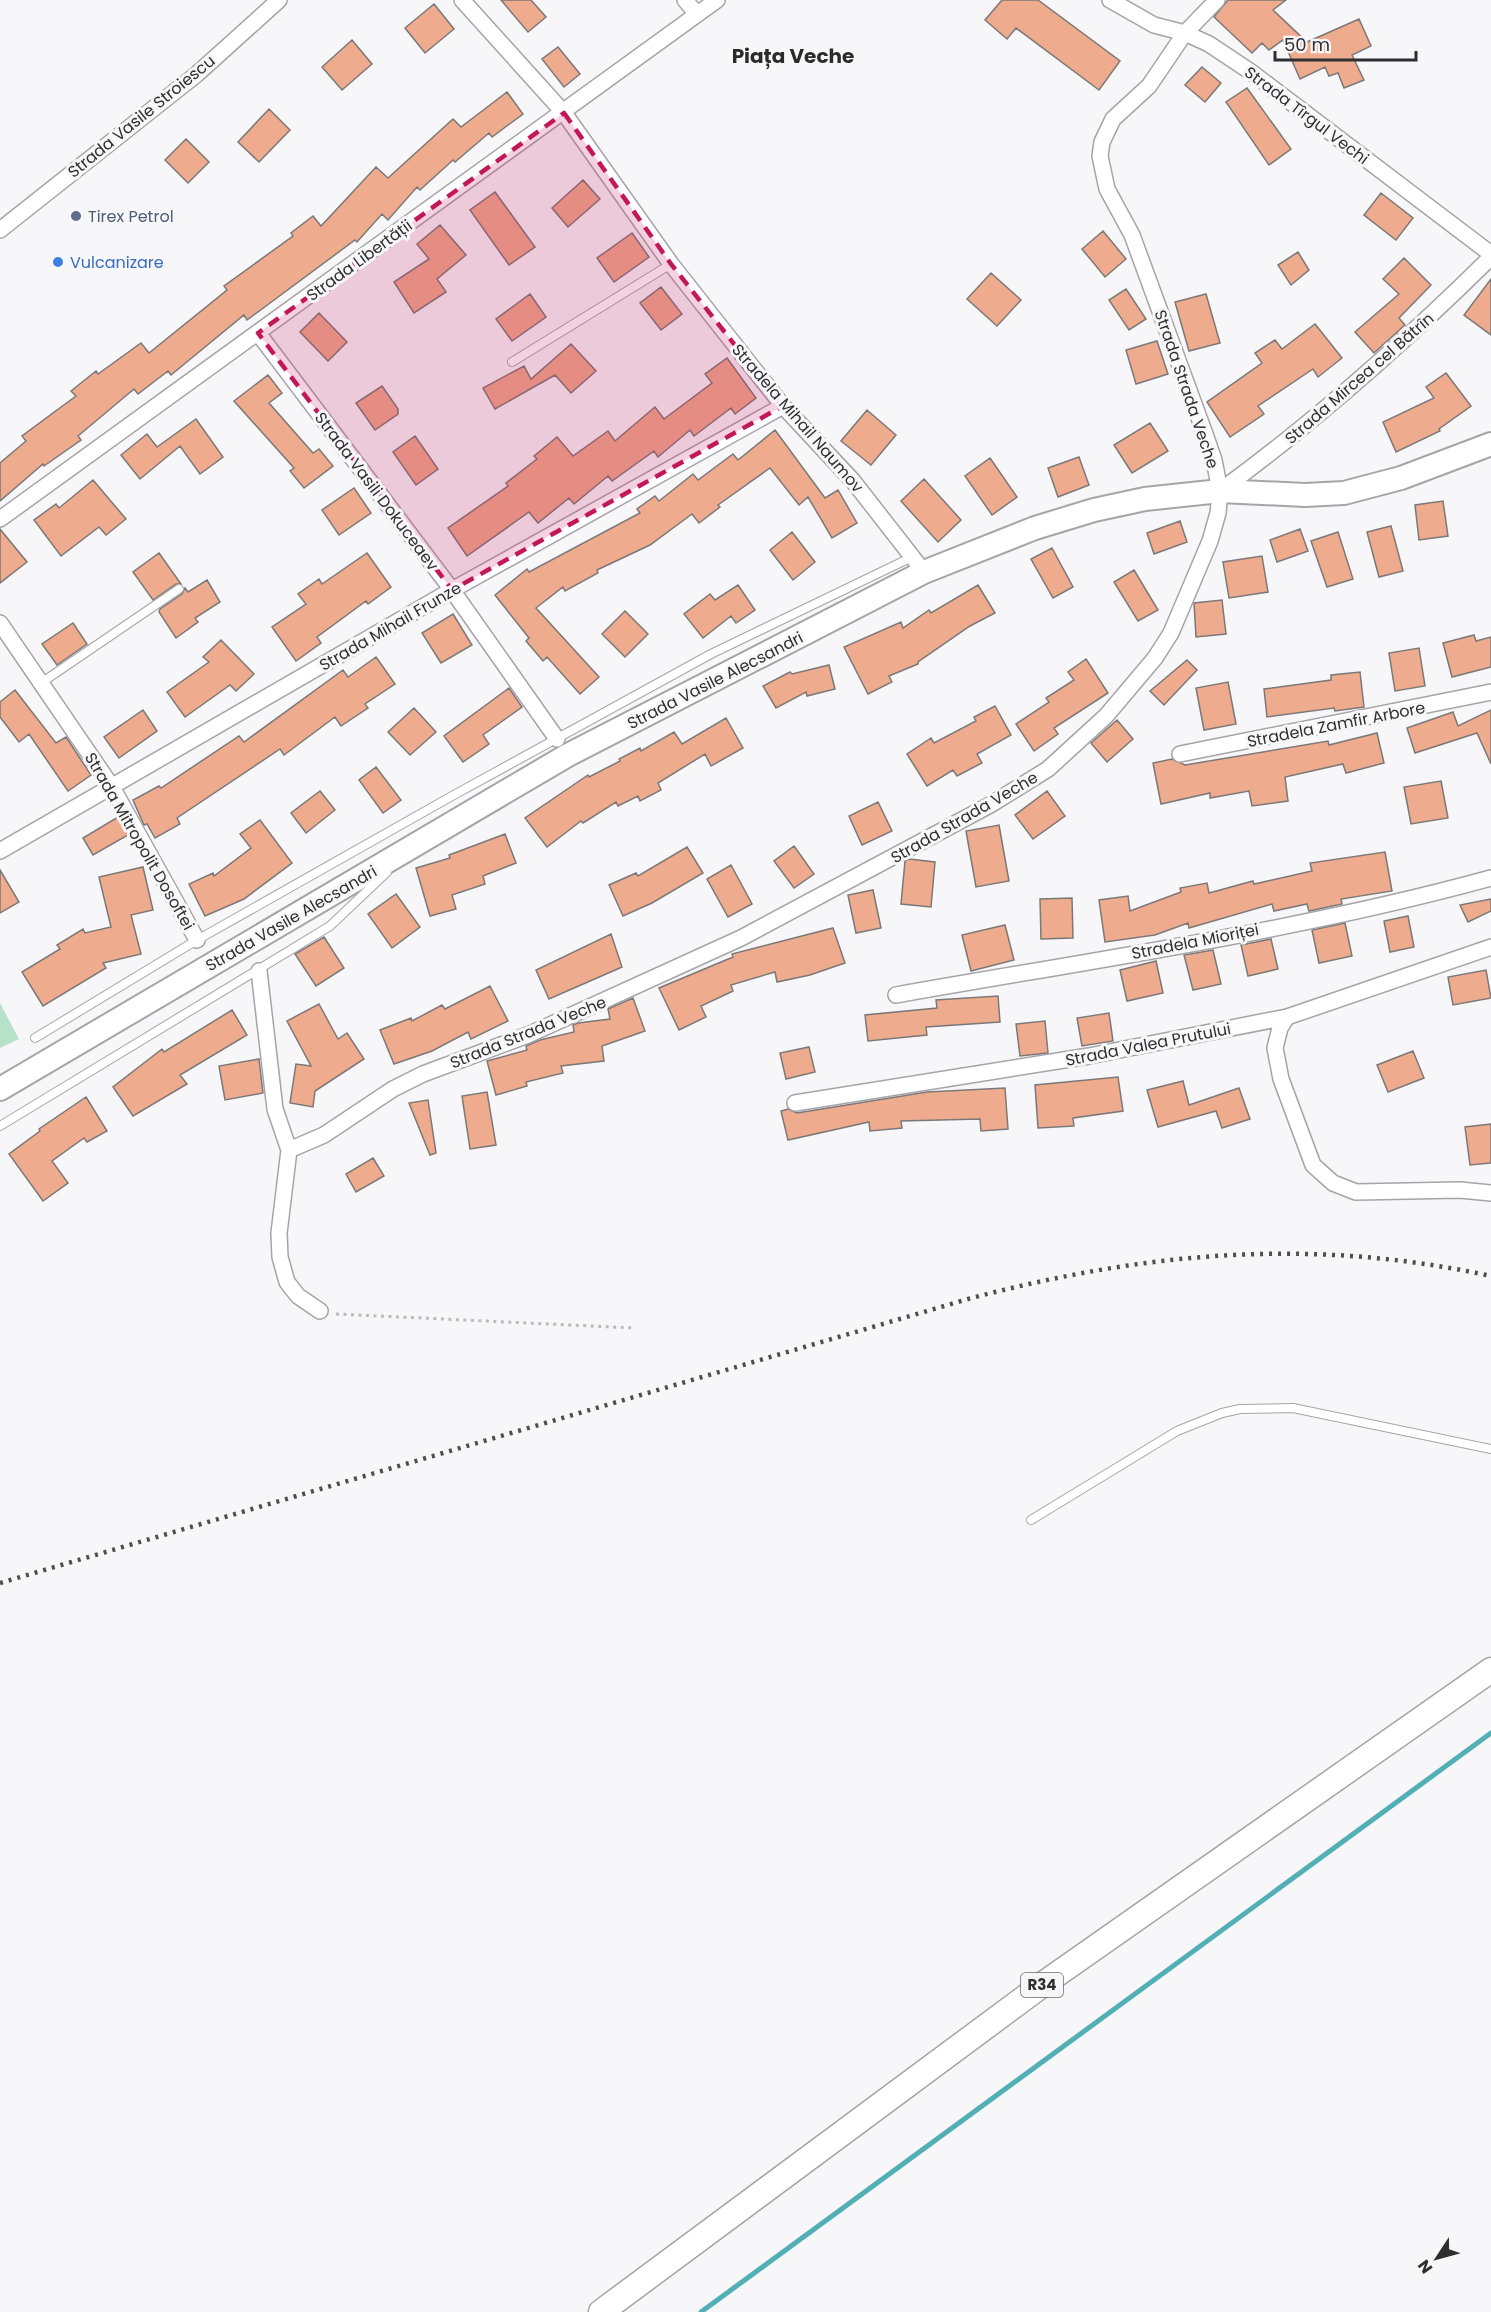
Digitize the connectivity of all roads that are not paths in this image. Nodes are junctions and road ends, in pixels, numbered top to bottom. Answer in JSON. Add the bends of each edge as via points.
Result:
{"nodes":[{"id":1,"x":279,"y":0,"type":"edge"},
{"id":2,"x":462,"y":0,"type":"edge"},
{"id":3,"x":685,"y":0,"type":"edge"},
{"id":4,"x":717,"y":0,"type":"edge"},
{"id":5,"x":1110,"y":0,"type":"edge"},
{"id":6,"x":1217,"y":0,"type":"edge"},
{"id":7,"x":697,"y":14,"type":"junction"},
{"id":8,"x":1185,"y":33,"type":"junction"},
{"id":9,"x":564,"y":113,"type":"junction"},
{"id":10,"x":0,"y":230,"type":"edge"},
{"id":11,"x":1491,"y":255,"type":"edge"},
{"id":12,"x":671,"y":264,"type":"junction"},
{"id":13,"x":258,"y":333,"type":"junction"},
{"id":14,"x":512,"y":362,"type":"dead end"},
{"id":15,"x":783,"y":406,"type":"junction"},
{"id":16,"x":1491,"y":444,"type":"edge"},
{"id":17,"x":1220,"y":491,"type":"junction"},
{"id":18,"x":0,"y":519,"type":"edge"},
{"id":19,"x":918,"y":564,"type":"junction"},
{"id":20,"x":179,"y":589,"type":"dead end"},
{"id":21,"x":452,"y":590,"type":"junction"},
{"id":22,"x":0,"y":623,"type":"edge"},
{"id":23,"x":41,"y":683,"type":"junction"},
{"id":24,"x":1491,"y":692,"type":"edge"},
{"id":25,"x":557,"y":739,"type":"junction"},
{"id":26,"x":1180,"y":754,"type":"dead end"},
{"id":27,"x":112,"y":787,"type":"junction"},
{"id":28,"x":414,"y":846,"type":"junction"},
{"id":29,"x":0,"y":851,"type":"edge"},
{"id":30,"x":1491,"y":878,"type":"edge"},
{"id":31,"x":197,"y":940,"type":"junction"},
{"id":32,"x":1491,"y":947,"type":"edge"},
{"id":33,"x":259,"y":971,"type":"junction"},
{"id":34,"x":896,"y":994,"type":"dead end"},
{"id":35,"x":1287,"y":1017,"type":"junction"},
{"id":36,"x":35,"y":1038,"type":"dead end"},
{"id":37,"x":0,"y":1089,"type":"edge"},
{"id":38,"x":795,"y":1103,"type":"dead end"},
{"id":39,"x":0,"y":1126,"type":"edge"},
{"id":40,"x":289,"y":1150,"type":"junction"},
{"id":41,"x":1491,"y":1193,"type":"edge"},
{"id":42,"x":320,"y":1311,"type":"road end"},
{"id":43,"x":1491,"y":1449,"type":"edge"},
{"id":44,"x":1031,"y":1520,"type":"dead end"},
{"id":45,"x":1491,"y":1670,"type":"edge"},
{"id":46,"x":601,"y":2312,"type":"edge"}],
"edges":[{"from":1,"to":10,"type":"street","name":"Strada Vasile Stroiescu","via":[[197,74]]},
{"from":2,"to":9,"type":"street","name":"Stradela Mihail Naumov"},
{"from":3,"to":7,"type":"street"},
{"from":4,"to":7,"type":"street","name":"Strada Libertății"},
{"from":5,"to":8,"type":"street","name":"Strada Tîrgul Vechi","via":[[1154,25]]},
{"from":6,"to":8,"type":"street"},
{"from":7,"to":9,"type":"street","name":"Strada Libertății"},
{"from":8,"to":11,"type":"street","name":"Strada Tîrgul Vechi","via":[[1251,72]]},
{"from":8,"to":17,"type":"street","name":"Strada Strada Veche","via":[[1149,86],[1113,119],[1100,156],[1107,189],[1132,235],[1208,442]]},
{"from":9,"to":12,"type":"street","name":"Stradela Mihail Naumov"},
{"from":9,"to":13,"type":"street","name":"Strada Libertății"},
{"from":11,"to":17,"type":"street","name":"Strada Mircea cel Bătrîn","via":[[1433,315],[1297,434]]},
{"from":12,"to":14,"type":"lane"},
{"from":12,"to":15,"type":"street","name":"Stradela Mihail Naumov"},
{"from":13,"to":18,"type":"street","name":"Strada Libertății"},
{"from":13,"to":21,"type":"street","name":"Strada Vasili Dokuceaev"},
{"from":15,"to":19,"type":"street","name":"Stradela Mihail Naumov","via":[[853,481]]},
{"from":15,"to":21,"type":"street","name":"Strada Mihail Frunze"},
{"from":16,"to":17,"type":"main road","name":"Strada Vasile Alecsandri","via":[[1401,478],[1344,492],[1305,495]]},
{"from":17,"to":19,"type":"main road","name":"Strada Vasile Alecsandri","via":[[1145,499],[1094,510]]},
{"from":17,"to":40,"type":"street","name":"Strada Strada Veche","via":[[1210,542],[1171,633],[1106,716],[1048,769],[990,805],[741,938],[528,1035],[423,1074],[324,1135]]},
{"from":19,"to":25,"type":"lane","via":[[711,654]]},
{"from":19,"to":28,"type":"main road","name":"Strada Vasile Alecsandri","via":[[568,756]]},
{"from":20,"to":23,"type":"lane"},
{"from":21,"to":25,"type":"street","name":"Strada Vasili Dokuceaev"},
{"from":21,"to":27,"type":"street","name":"Strada Mihail Frunze"},
{"from":22,"to":23,"type":"street","name":"Strada Mitropolit Dosoftei"},
{"from":23,"to":27,"type":"street","name":"Strada Mitropolit Dosoftei"},
{"from":24,"to":26,"type":"street","name":"Stradela Zamfir Arbore"},
{"from":25,"to":31,"type":"lane"},
{"from":27,"to":29,"type":"street","name":"Strada Mihail Frunze"},
{"from":27,"to":31,"type":"street","name":"Strada Mitropolit Dosoftei"},
{"from":28,"to":33,"type":"lane","via":[[330,926]]},
{"from":28,"to":37,"type":"main road","name":"Strada Vasile Alecsandri"},
{"from":30,"to":34,"type":"street","name":"Stradela Mioriței","via":[[1417,898],[1185,944]]},
{"from":31,"to":36,"type":"lane"},
{"from":32,"to":35,"type":"street","name":"Strada Valea Prutului"},
{"from":33,"to":39,"type":"lane"},
{"from":33,"to":40,"type":"street","via":[[275,1109]]},
{"from":35,"to":38,"type":"street","name":"Strada Valea Prutului","via":[[1089,1056]]},
{"from":35,"to":41,"type":"street","via":[[1275,1048],[1281,1079],[1313,1165],[1332,1183],[1356,1192]]},
{"from":40,"to":42,"type":"street","via":[[279,1233],[280,1257],[287,1282],[298,1296]]},
{"from":43,"to":44,"type":"lane","via":[[1293,1408],[1240,1409],[1177,1431]]},
{"from":45,"to":46,"type":"main road","number":"R34","via":[[1046,1982]]}]}
